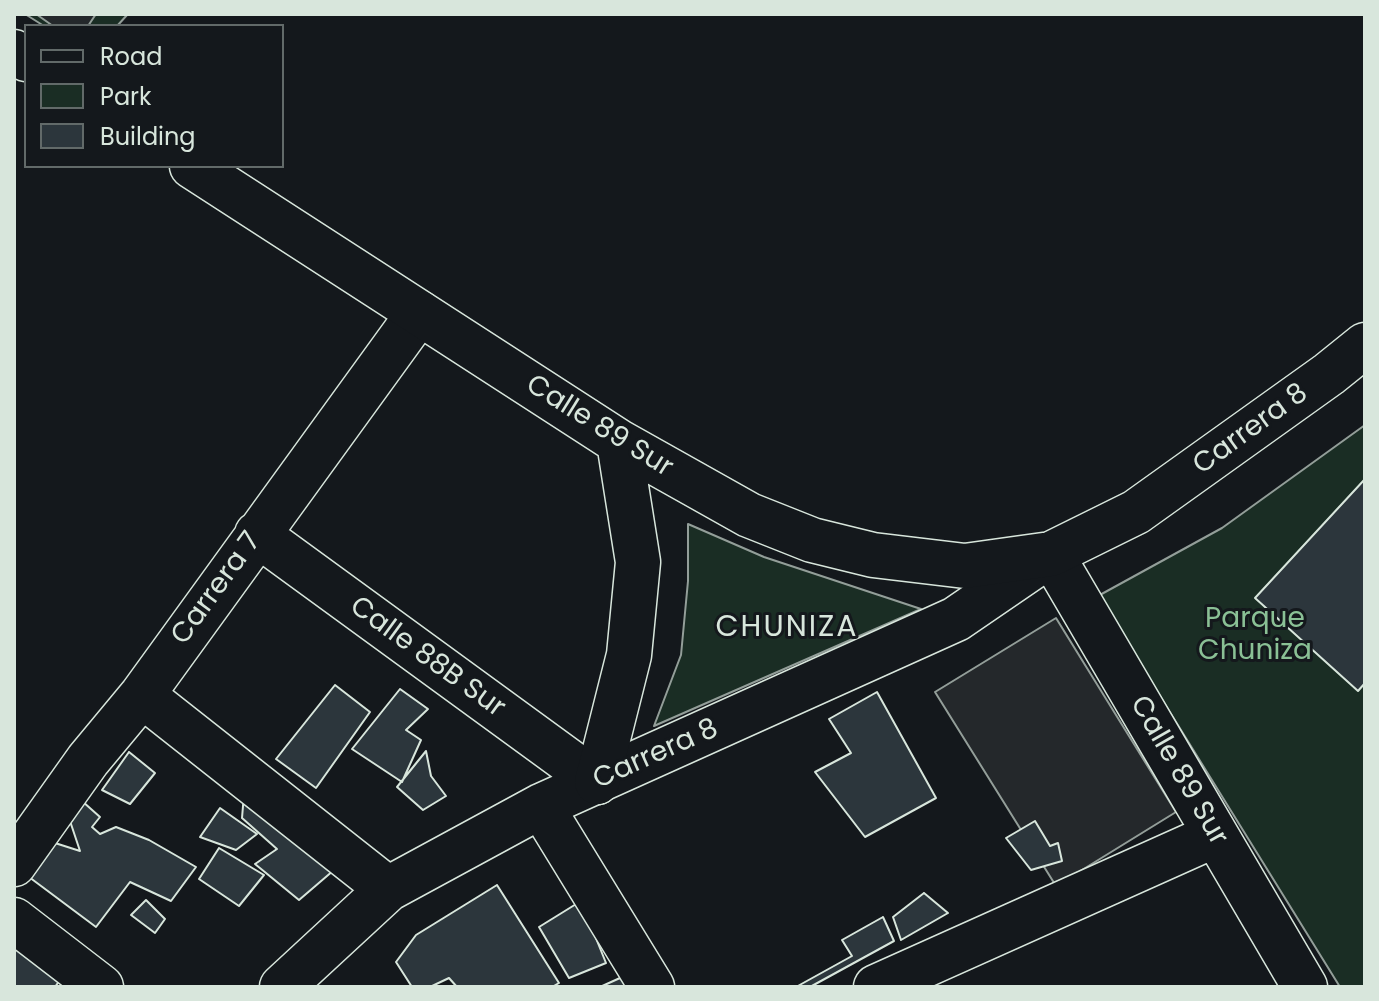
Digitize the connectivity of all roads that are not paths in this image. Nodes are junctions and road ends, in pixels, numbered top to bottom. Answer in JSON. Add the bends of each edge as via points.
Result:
{"nodes":[{"id":1,"x":195,"y":168,"type":"edge"},
{"id":2,"x":419,"y":313,"type":"junction"},
{"id":3,"x":1365,"y":345,"type":"edge"},
{"id":4,"x":619,"y":442,"type":"junction"},
{"id":5,"x":1136,"y":512,"type":"joint"},
{"id":6,"x":257,"y":534,"type":"junction"},
{"id":7,"x":1051,"y":554,"type":"junction"},
{"id":8,"x":142,"y":695,"type":"junction"},
{"id":9,"x":597,"y":782,"type":"junction"},
{"id":10,"x":541,"y":806,"type":"junction"},
{"id":11,"x":1215,"y":835,"type":"junction"},
{"id":12,"x":14,"y":864,"type":"edge"},
{"id":13,"x":388,"y":889,"type":"junction"},
{"id":14,"x":14,"y":920,"type":"edge"},
{"id":15,"x":101,"y":987,"type":"edge"},
{"id":16,"x":282,"y":987,"type":"edge"},
{"id":17,"x":652,"y":987,"type":"edge"},
{"id":18,"x":876,"y":987,"type":"edge"},
{"id":19,"x":1305,"y":987,"type":"edge"}],
"edges":[{"from":1,"to":2,"type":"street","name":"Calle 89 Sur"},
{"from":2,"to":4,"type":"street","name":"Calle 89 Sur"},
{"from":2,"to":6,"type":"street","name":"Carrera 7"},
{"from":3,"to":5,"type":"street","name":"Carrera 8"},
{"from":4,"to":7,"type":"street","name":"Calle 89 Sur","via":[[749,515],[812,540],[873,555],[965,566]]},
{"from":4,"to":9,"type":"street","via":[[638,562],[629,655]]},
{"from":5,"to":7,"type":"street","name":"Calle 89 Sur"},
{"from":6,"to":8,"type":"street","name":"Carrera 7"},
{"from":6,"to":9,"type":"street","name":"Calle 88B Sur"},
{"from":7,"to":9,"type":"street","name":"Carrera 8","via":[[956,619]]},
{"from":7,"to":11,"type":"street","name":"Calle 89 Sur"},
{"from":8,"to":12,"type":"street","name":"Carrera 7"},
{"from":8,"to":13,"type":"street"},
{"from":9,"to":10,"type":"street","name":"Carrera 8"},
{"from":10,"to":13,"type":"street","name":"Carrera 8"},
{"from":10,"to":17,"type":"street"},
{"from":11,"to":18,"type":"street"},
{"from":11,"to":19,"type":"street","name":"Calle 89 Sur"},
{"from":13,"to":16,"type":"street","name":"Carrera 8"},
{"from":14,"to":15,"type":"street"}]}
